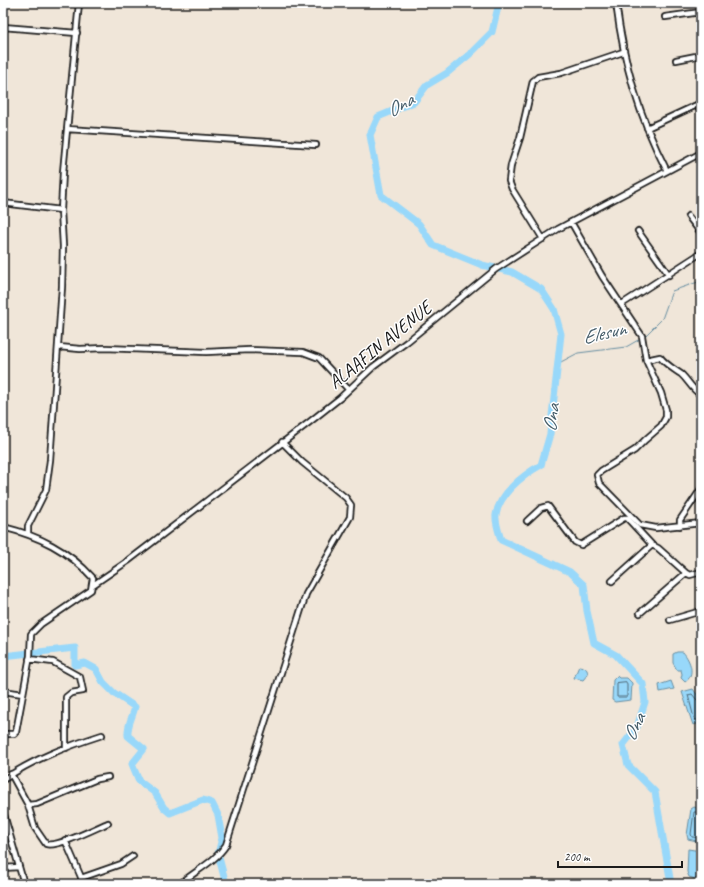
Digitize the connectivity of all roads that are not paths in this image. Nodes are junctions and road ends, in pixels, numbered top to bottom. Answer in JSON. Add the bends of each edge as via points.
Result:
{"nodes":[{"id":1,"x":79,"y":3,"type":"edge"},
{"id":2,"x":616,"y":3,"type":"edge"},
{"id":3,"x":701,"y":12,"type":"edge"},
{"id":4,"x":665,"y":17,"type":"dead end"},
{"id":5,"x":3,"y":27,"type":"edge"},
{"id":6,"x":77,"y":33,"type":"junction"},
{"id":7,"x":623,"y":52,"type":"junction"},
{"id":8,"x":701,"y":55,"type":"edge"},
{"id":9,"x":676,"y":60,"type":"dead end"},
{"id":10,"x":701,"y":103,"type":"edge"},
{"id":11,"x":647,"y":128,"type":"junction"},
{"id":12,"x":67,"y":129,"type":"junction"},
{"id":13,"x":316,"y":145,"type":"dead end"},
{"id":14,"x":701,"y":153,"type":"edge"},
{"id":15,"x":667,"y":171,"type":"junction"},
{"id":16,"x":3,"y":203,"type":"edge"},
{"id":17,"x":61,"y":210,"type":"junction"},
{"id":18,"x":688,"y":216,"type":"dead end"},
{"id":19,"x":571,"y":222,"type":"junction"},
{"id":20,"x":638,"y":231,"type":"dead end"},
{"id":21,"x":701,"y":233,"type":"edge"},
{"id":22,"x":543,"y":239,"type":"junction"},
{"id":23,"x":701,"y":253,"type":"edge"},
{"id":24,"x":669,"y":275,"type":"junction"},
{"id":25,"x":622,"y":304,"type":"junction"},
{"id":26,"x":59,"y":347,"type":"junction"},
{"id":27,"x":646,"y":360,"type":"junction"},
{"id":28,"x":348,"y":389,"type":"junction"},
{"id":29,"x":701,"y":395,"type":"edge"},
{"id":30,"x":282,"y":442,"type":"junction"},
{"id":31,"x":701,"y":489,"type":"edge"},
{"id":32,"x":527,"y":521,"type":"dead end"},
{"id":33,"x":701,"y":523,"type":"edge"},
{"id":34,"x":3,"y":526,"type":"edge"},
{"id":35,"x":644,"y":526,"type":"junction"},
{"id":36,"x":680,"y":526,"type":"junction"},
{"id":37,"x":28,"y":533,"type":"junction"},
{"id":38,"x":640,"y":533,"type":"junction"},
{"id":39,"x":652,"y":545,"type":"junction"},
{"id":40,"x":701,"y":572,"type":"edge"},
{"id":41,"x":686,"y":573,"type":"junction"},
{"id":42,"x":612,"y":581,"type":"dead end"},
{"id":43,"x":93,"y":585,"type":"junction"},
{"id":44,"x":701,"y":611,"type":"edge"},
{"id":45,"x":640,"y":613,"type":"dead end"},
{"id":46,"x":670,"y":620,"type":"dead end"},
{"id":47,"x":30,"y":658,"type":"junction"},
{"id":48,"x":3,"y":691,"type":"edge"},
{"id":49,"x":23,"y":694,"type":"junction"},
{"id":50,"x":3,"y":734,"type":"edge"},
{"id":51,"x":102,"y":735,"type":"dead end"},
{"id":52,"x":66,"y":748,"type":"junction"},
{"id":53,"x":11,"y":774,"type":"junction"},
{"id":54,"x":108,"y":777,"type":"dead end"},
{"id":55,"x":3,"y":780,"type":"edge"},
{"id":56,"x":28,"y":805,"type":"junction"},
{"id":57,"x":3,"y":811,"type":"edge"},
{"id":58,"x":108,"y":824,"type":"dead end"},
{"id":59,"x":66,"y":840,"type":"junction"},
{"id":60,"x":133,"y":856,"type":"dead end"},
{"id":61,"x":19,"y":867,"type":"junction"},
{"id":62,"x":3,"y":868,"type":"edge"},
{"id":63,"x":81,"y":878,"type":"junction"},
{"id":64,"x":24,"y":884,"type":"edge"},
{"id":65,"x":84,"y":884,"type":"edge"},
{"id":66,"x":180,"y":884,"type":"edge"}],
"edges":[{"from":1,"to":6,"type":"street"},
{"from":2,"to":7,"type":"street"},
{"from":3,"to":4,"type":"street"},
{"from":5,"to":6,"type":"street"},
{"from":6,"to":12,"type":"street"},
{"from":7,"to":11,"type":"street","via":[[629,79]]},
{"from":7,"to":22,"type":"street","via":[[561,73],[538,77],[533,81],[509,182]]},
{"from":8,"to":9,"type":"street"},
{"from":10,"to":11,"type":"street"},
{"from":11,"to":15,"type":"street"},
{"from":12,"to":13,"type":"street"},
{"from":12,"to":17,"type":"street"},
{"from":14,"to":15,"type":"street","name":"ALAAFIN AVENUE"},
{"from":15,"to":19,"type":"street","name":"ALAAFIN AVENUE"},
{"from":16,"to":17,"type":"street"},
{"from":17,"to":26,"type":"street","via":[[64,246]]},
{"from":18,"to":21,"type":"street"},
{"from":19,"to":22,"type":"street","name":"ALAAFIN AVENUE"},
{"from":19,"to":25,"type":"street","via":[[602,276]]},
{"from":20,"to":24,"type":"street"},
{"from":22,"to":28,"type":"street","name":"ALAAFIN AVENUE","via":[[496,269],[408,341],[373,366]]},
{"from":23,"to":24,"type":"street"},
{"from":24,"to":25,"type":"street"},
{"from":25,"to":27,"type":"street","via":[[642,339]]},
{"from":26,"to":28,"type":"street","via":[[303,352],[319,358]]},
{"from":26,"to":37,"type":"street","via":[[46,490],[28,526]]},
{"from":27,"to":29,"type":"street","via":[[660,357]]},
{"from":27,"to":35,"type":"street","via":[[666,406],[666,417],[661,426],[635,450],[609,465],[597,478],[601,486]]},
{"from":28,"to":30,"type":"street","name":"ALAAFIN AVENUE","via":[[329,407]]},
{"from":30,"to":43,"type":"street","name":"ALAAFIN AVENUE"},
{"from":30,"to":66,"type":"street","via":[[302,462],[342,494],[349,502],[351,510],[343,531],[306,594],[226,845],[220,853]]},
{"from":31,"to":36,"type":"street","via":[[680,520]]},
{"from":32,"to":38,"type":"street","via":[[541,508],[548,506],[579,545],[583,545],[624,518]]},
{"from":33,"to":36,"type":"street"},
{"from":34,"to":37,"type":"street"},
{"from":35,"to":36,"type":"street"},
{"from":35,"to":38,"type":"street"},
{"from":37,"to":43,"type":"street","via":[[50,543],[74,559],[93,578]]},
{"from":38,"to":39,"type":"street"},
{"from":39,"to":41,"type":"street"},
{"from":39,"to":42,"type":"street"},
{"from":40,"to":41,"type":"street","via":[[690,575]]},
{"from":41,"to":45,"type":"street"},
{"from":43,"to":47,"type":"street","name":"ALAAFIN AVENUE","via":[[87,593],[34,630],[31,634]]},
{"from":44,"to":46,"type":"street"},
{"from":47,"to":49,"type":"street"},
{"from":47,"to":52,"type":"street","via":[[53,662],[80,676],[83,691],[71,693],[66,697]]},
{"from":48,"to":49,"type":"street"},
{"from":49,"to":50,"type":"street","via":[[16,732]]},
{"from":51,"to":52,"type":"street"},
{"from":52,"to":53,"type":"street"},
{"from":53,"to":55,"type":"street"},
{"from":53,"to":56,"type":"street"},
{"from":54,"to":56,"type":"street","via":[[97,779],[37,804]]},
{"from":56,"to":59,"type":"street","via":[[35,828],[46,844]]},
{"from":57,"to":61,"type":"street"},
{"from":58,"to":59,"type":"street"},
{"from":59,"to":63,"type":"street"},
{"from":60,"to":63,"type":"street","via":[[121,864]]},
{"from":61,"to":62,"type":"street"},
{"from":61,"to":64,"type":"street"},
{"from":63,"to":65,"type":"street"}]}
